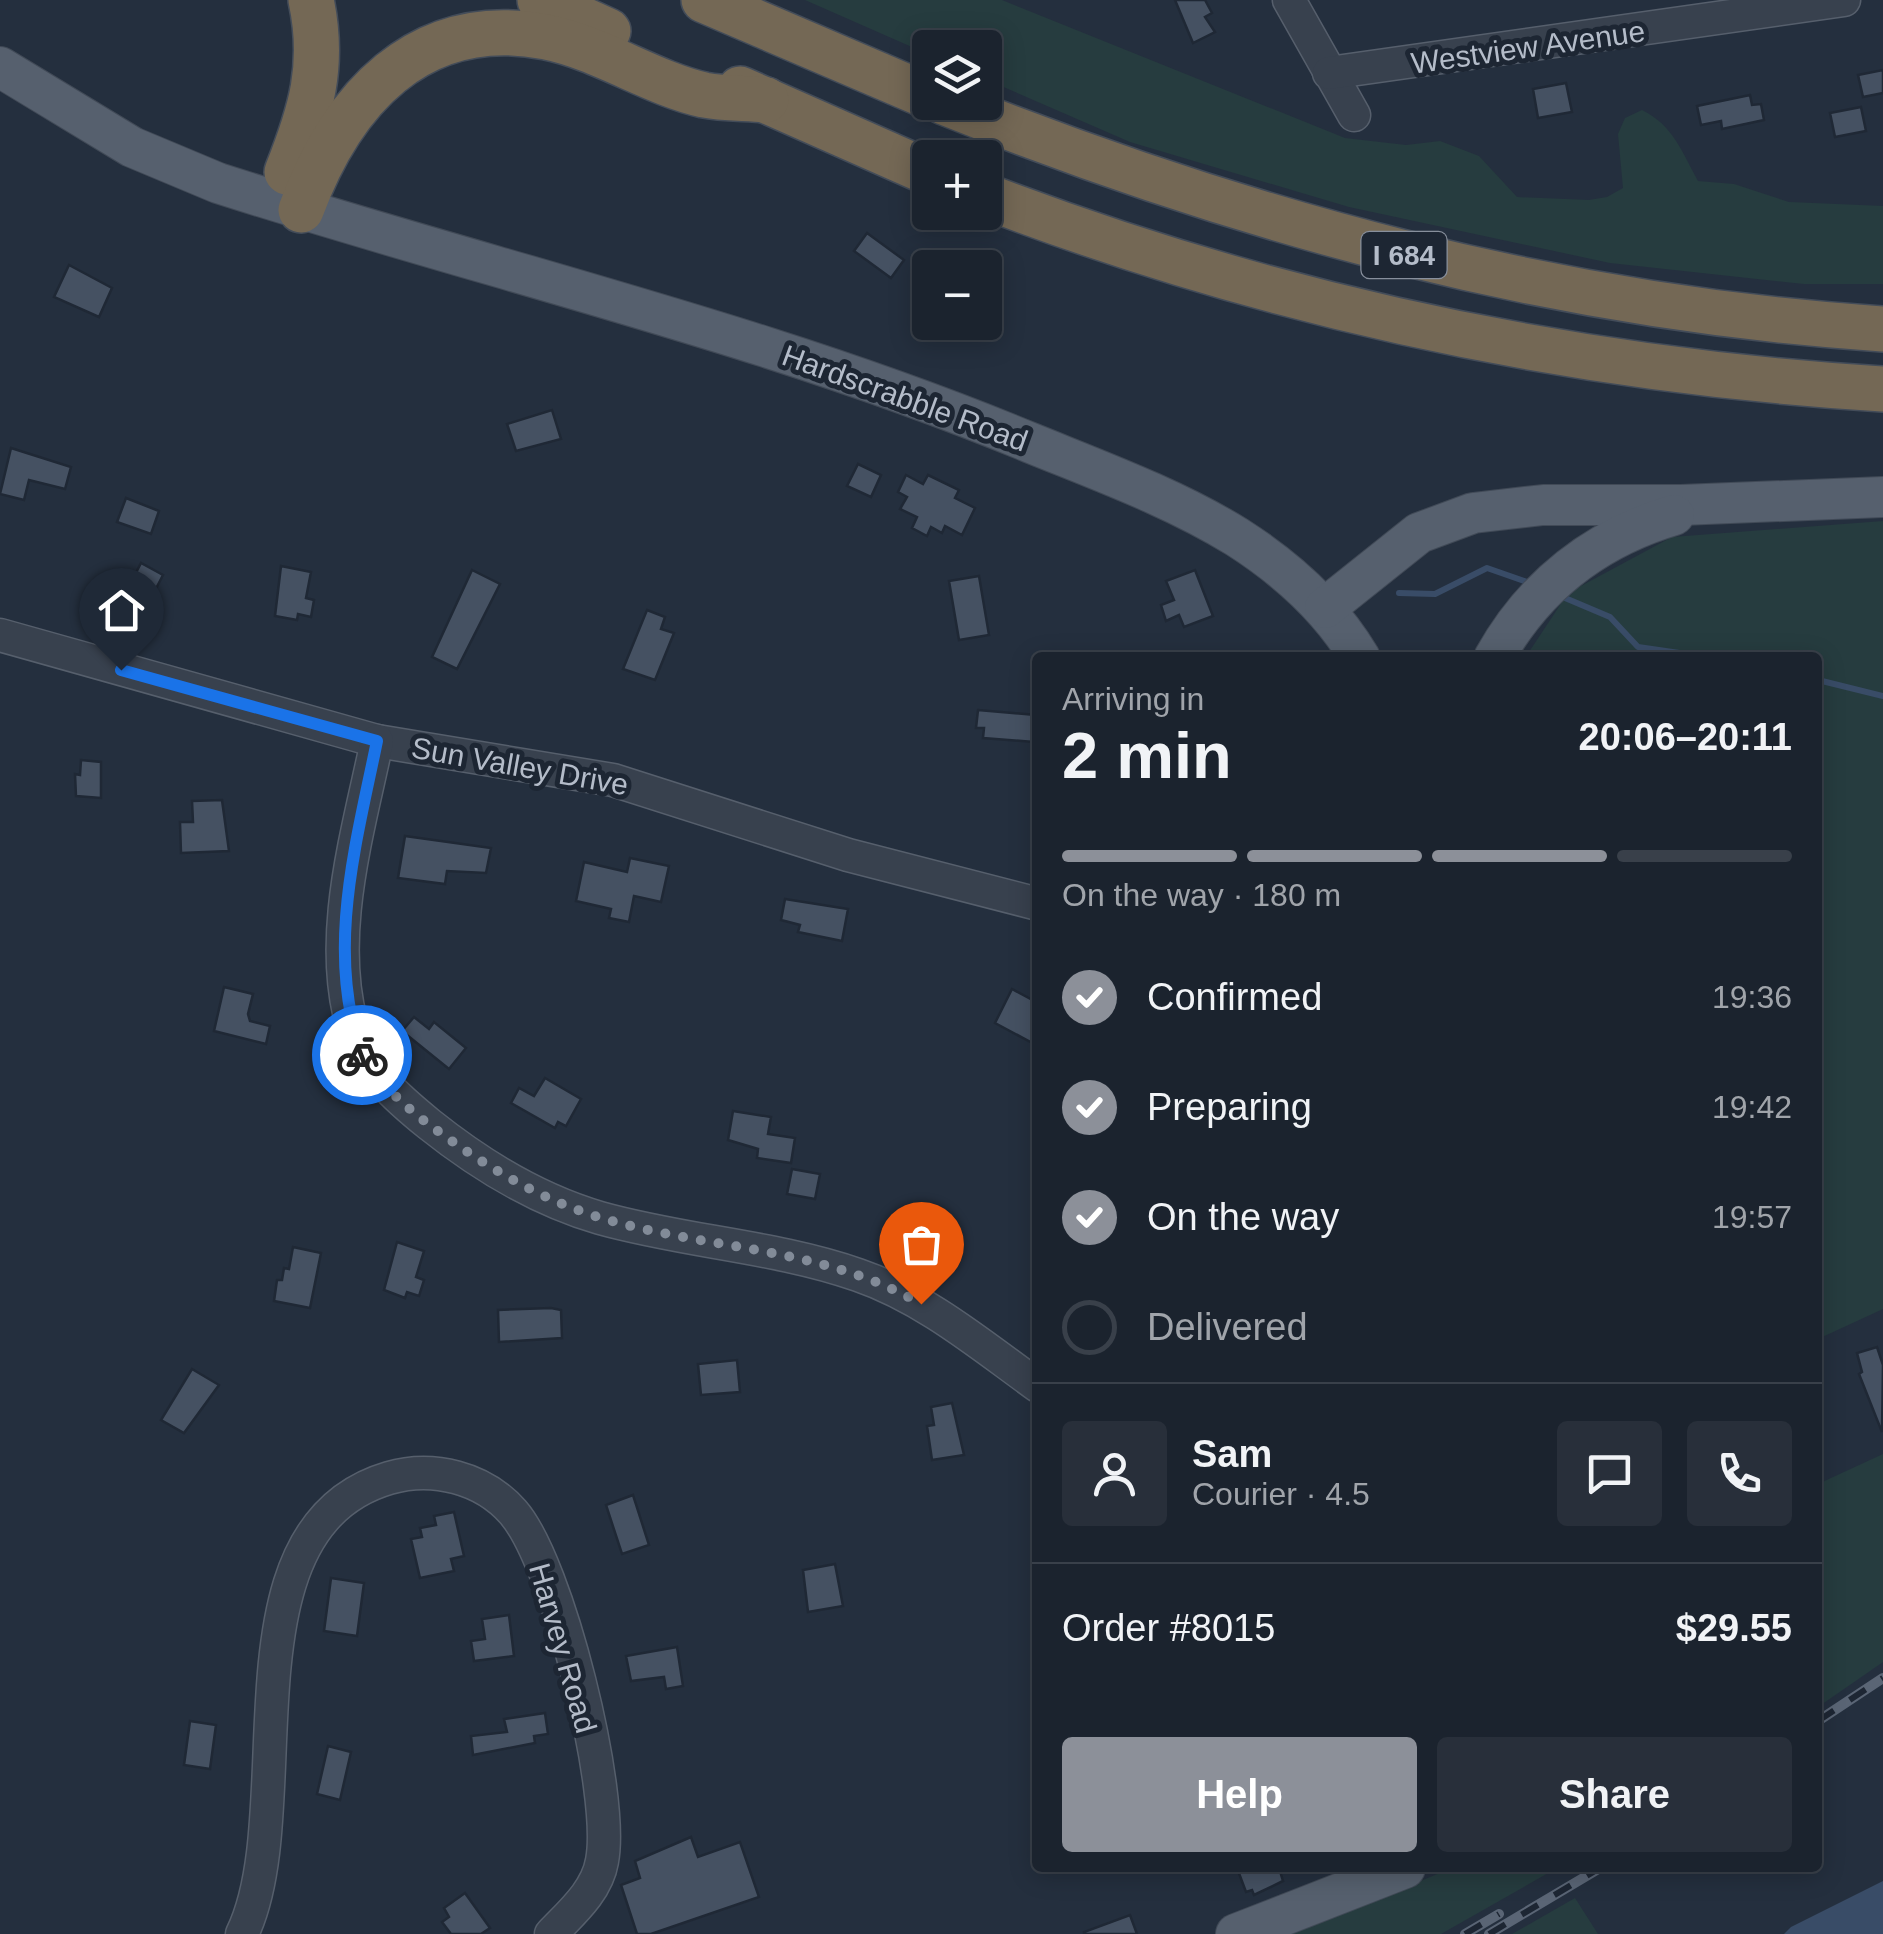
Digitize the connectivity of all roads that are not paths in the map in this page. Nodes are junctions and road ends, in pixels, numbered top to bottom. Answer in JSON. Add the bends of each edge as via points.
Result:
{"nodes":[{"id":1,"x":311,"y":0,"type":"edge"},
{"id":2,"x":540,"y":0,"type":"edge"},
{"id":3,"x":704,"y":0,"type":"edge"},
{"id":4,"x":1289,"y":0,"type":"edge"},
{"id":5,"x":1844,"y":0,"type":"edge"},
{"id":6,"x":0,"y":66,"type":"edge"},
{"id":7,"x":1330,"y":74,"type":"junction"},
{"id":8,"x":912,"y":89,"type":"edge"},
{"id":9,"x":766,"y":100,"type":"junction"},
{"id":10,"x":1354,"y":115,"type":"dead end"},
{"id":11,"x":992,"y":120,"type":"edge"},
{"id":12,"x":912,"y":165,"type":"edge"},
{"id":13,"x":1002,"y":202,"type":"edge"},
{"id":14,"x":288,"y":205,"type":"junction"},
{"id":15,"x":1883,"y":328,"type":"edge"},
{"id":16,"x":1883,"y":388,"type":"edge"},
{"id":17,"x":1883,"y":497,"type":"edge"},
{"id":18,"x":1788,"y":501,"type":"junction"},
{"id":19,"x":1325,"y":608,"type":"junction"},
{"id":20,"x":0,"y":635,"type":"edge"},
{"id":21,"x":1356,"y":652,"type":"edge"},
{"id":22,"x":1498,"y":652,"type":"edge"},
{"id":23,"x":377,"y":741,"type":"junction"},
{"id":24,"x":1032,"y":902,"type":"edge"},
{"id":25,"x":1032,"y":1382,"type":"edge"},
{"id":26,"x":1395,"y":1872,"type":"edge"},
{"id":27,"x":242,"y":1934,"type":"edge"},
{"id":28,"x":551,"y":1934,"type":"edge"},
{"id":29,"x":1236,"y":1934,"type":"edge"}],
"edges":[{"from":1,"to":14,"type":"highway","via":[[316,87]]},
{"from":2,"to":9,"type":"highway"},
{"from":3,"to":8,"type":"highway"},
{"from":4,"to":7,"type":"street"},
{"from":5,"to":7,"type":"street","name":"Westview Avenue"},
{"from":6,"to":14,"type":"main road","name":"Hardscrabble Road","via":[[132,147]]},
{"from":7,"to":10,"type":"street"},
{"from":9,"to":12,"type":"highway"},
{"from":9,"to":14,"type":"highway","via":[[703,95],[546,37],[479,35],[422,53],[375,84]]},
{"from":11,"to":15,"type":"highway","number":"I 684","via":[[1205,199],[1397,254],[1651,304]]},
{"from":13,"to":16,"type":"highway","number":"I 684","via":[[1178,264],[1424,329],[1632,365]]},
{"from":14,"to":19,"type":"main road","name":"Hardscrabble Road","via":[[949,409],[1235,536]]},
{"from":17,"to":18,"type":"main road"},
{"from":18,"to":19,"type":"main road","via":[[1543,505],[1473,513],[1420,533]]},
{"from":18,"to":22,"type":"main road","via":[[1703,510],[1618,536],[1543,590]]},
{"from":19,"to":21,"type":"main road","name":"Hardscrabble Road"},
{"from":20,"to":23,"type":"street","name":"Sun Valley Drive"},
{"from":23,"to":24,"type":"street","name":"Sun Valley Drive","via":[[613,780],[848,854]]},
{"from":23,"to":25,"type":"street","via":[[346,906],[347,997],[363,1057],[405,1105],[473,1156],[558,1203],[811,1260],[900,1292]]},
{"from":26,"to":29,"type":"main road"},
{"from":27,"to":28,"type":"street","name":"Harvey Road","via":[[263,1858],[278,1641],[290,1582],[335,1508],[378,1481],[426,1472],[478,1485],[517,1516],[564,1627],[589,1731],[604,1838],[595,1882]]}]}
